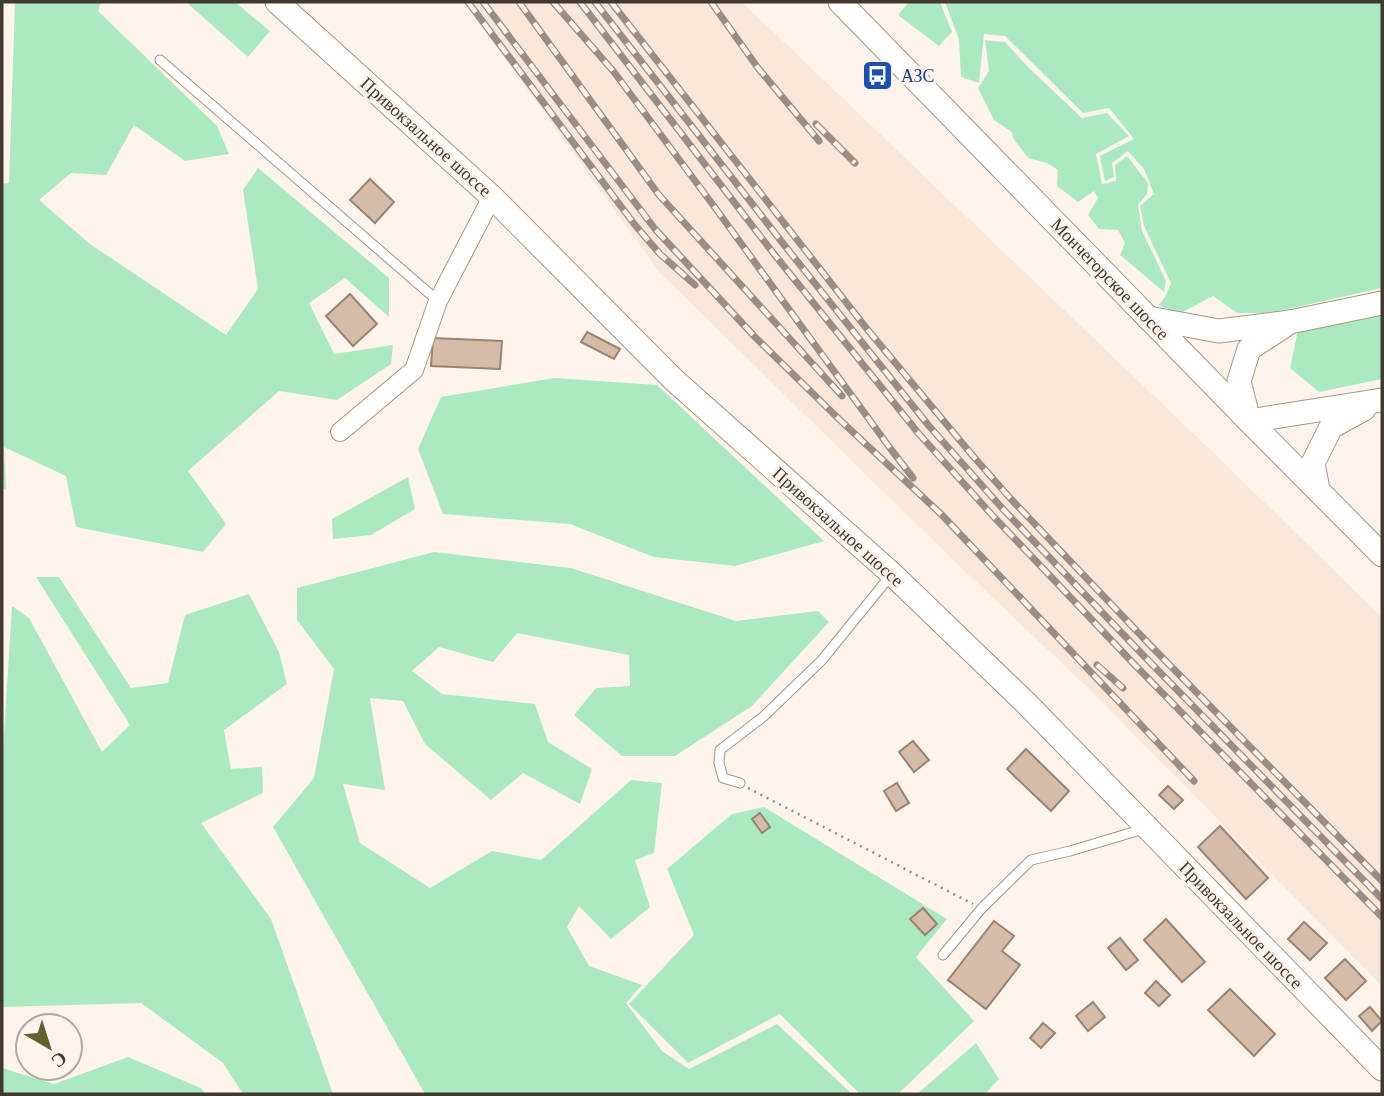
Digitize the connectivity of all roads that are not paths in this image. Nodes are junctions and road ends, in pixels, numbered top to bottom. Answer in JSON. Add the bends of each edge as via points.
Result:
{"nodes":[{"id":1,"x":277,"y":2,"type":"edge"},
{"id":2,"x":840,"y":2,"type":"edge"},
{"id":3,"x":160,"y":60,"type":"dead end"},
{"id":4,"x":492,"y":197,"type":"junction"},
{"id":5,"x":438,"y":301,"type":"junction"},
{"id":6,"x":1382,"y":303,"type":"edge"},
{"id":7,"x":1148,"y":318,"type":"junction"},
{"id":8,"x":1290,"y":322,"type":"junction"},
{"id":9,"x":1381,"y":400,"type":"edge"},
{"id":10,"x":1249,"y":421,"type":"junction"},
{"id":11,"x":340,"y":432,"type":"dead end"},
{"id":12,"x":1318,"y":489,"type":"junction"},
{"id":13,"x":1382,"y":555,"type":"edge"},
{"id":14,"x":892,"y":574,"type":"junction"},
{"id":15,"x":740,"y":783,"type":"road end"},
{"id":16,"x":1147,"y":828,"type":"junction"},
{"id":17,"x":943,"y":955,"type":"dead end"},
{"id":18,"x":1382,"y":1069,"type":"edge"}],
"edges":[{"from":1,"to":4,"type":"street","name":"Привокзальное шоссе"},
{"from":2,"to":7,"type":"street","name":"Мончегорское шоссе"},
{"from":3,"to":5,"type":"lane"},
{"from":4,"to":5,"type":"street"},
{"from":4,"to":14,"type":"street","name":"Привокзальное шоссе","via":[[674,380]]},
{"from":5,"to":11,"type":"street","via":[[414,370]]},
{"from":6,"to":8,"type":"street"},
{"from":7,"to":8,"type":"street","via":[[1219,331]]},
{"from":7,"to":10,"type":"street","name":"Мончегорское шоссе"},
{"from":8,"to":10,"type":"street","via":[[1249,349],[1239,381]]},
{"from":9,"to":10,"type":"street"},
{"from":9,"to":12,"type":"street","via":[[1331,427],[1312,463]]},
{"from":10,"to":12,"type":"street","name":"Мончегорское шоссе"},
{"from":12,"to":13,"type":"street","name":"Мончегорское шоссе"},
{"from":14,"to":15,"type":"lane","via":[[822,660],[765,716],[720,750],[723,778]]},
{"from":14,"to":16,"type":"street","name":"Привокзальное шоссе"},
{"from":16,"to":17,"type":"lane","via":[[1031,860]]},
{"from":16,"to":18,"type":"street","name":"Привокзальное шоссе"}]}
